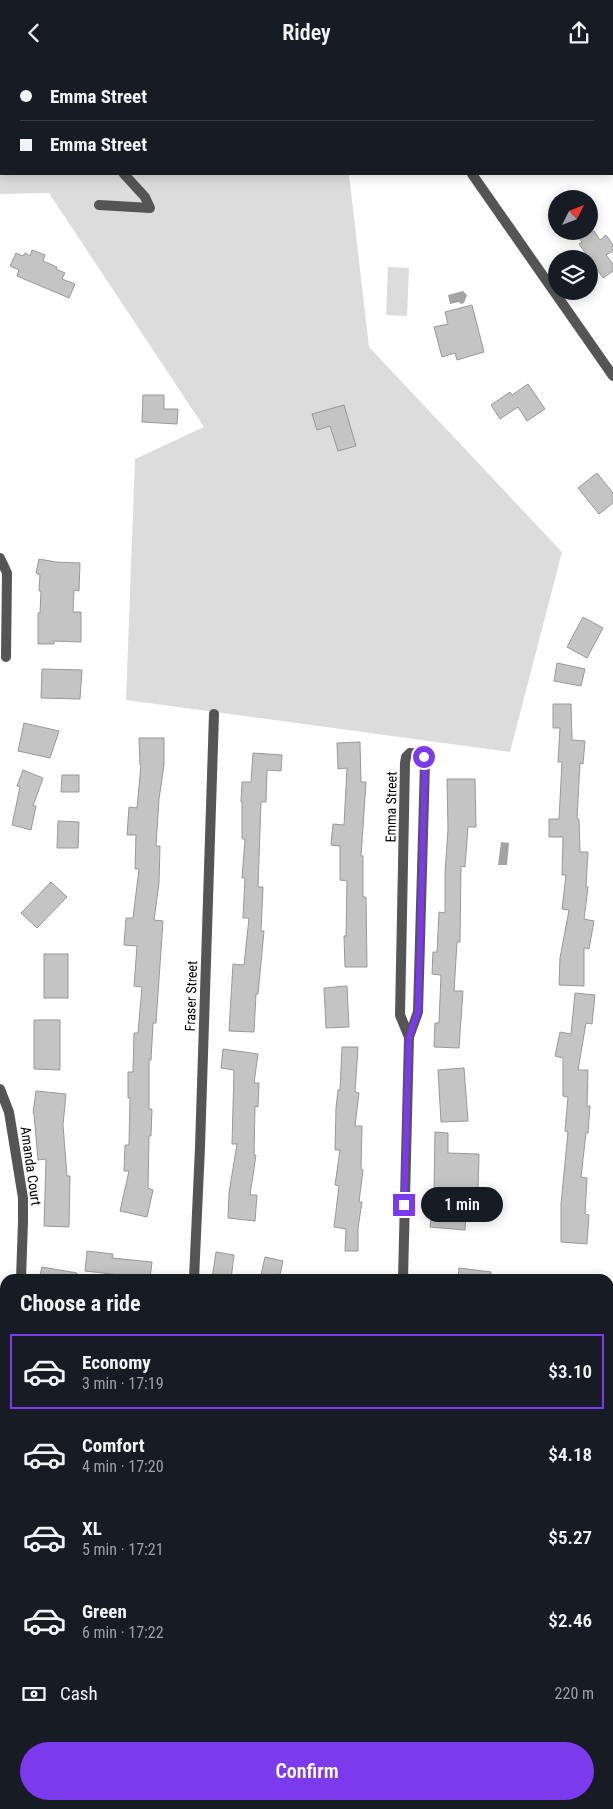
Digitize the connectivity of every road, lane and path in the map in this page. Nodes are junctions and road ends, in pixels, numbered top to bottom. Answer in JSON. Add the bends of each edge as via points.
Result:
{"nodes":[{"id":1,"x":125,"y":175,"type":"edge"},
{"id":2,"x":473,"y":175,"type":"edge"},
{"id":3,"x":99,"y":205,"type":"dead end"},
{"id":4,"x":613,"y":375,"type":"edge"},
{"id":5,"x":0,"y":558,"type":"edge"},
{"id":6,"x":6,"y":657,"type":"dead end"},
{"id":7,"x":214,"y":714,"type":"dead end"},
{"id":8,"x":409,"y":1037,"type":"junction"},
{"id":9,"x":0,"y":1089,"type":"edge"},
{"id":10,"x":21,"y":1274,"type":"edge"},
{"id":11,"x":194,"y":1274,"type":"edge"},
{"id":12,"x":403,"y":1274,"type":"edge"}],
"edges":[{"from":1,"to":3,"type":"street","via":[[145,197],[150,208]]},
{"from":2,"to":4,"type":"street"},
{"from":5,"to":6,"type":"street","via":[[7,573]]},
{"from":7,"to":11,"type":"street","name":"Fraser Street"},
{"from":8,"to":8,"type":"street","name":"Emma Street","via":[[400,1015],[405,763],[410,753],[419,753],[425,763],[418,1012]]},
{"from":8,"to":12,"type":"street","name":"Emma Street"},
{"from":9,"to":10,"type":"street","name":"Amanda Court","via":[[9,1112],[22,1198]]}]}
